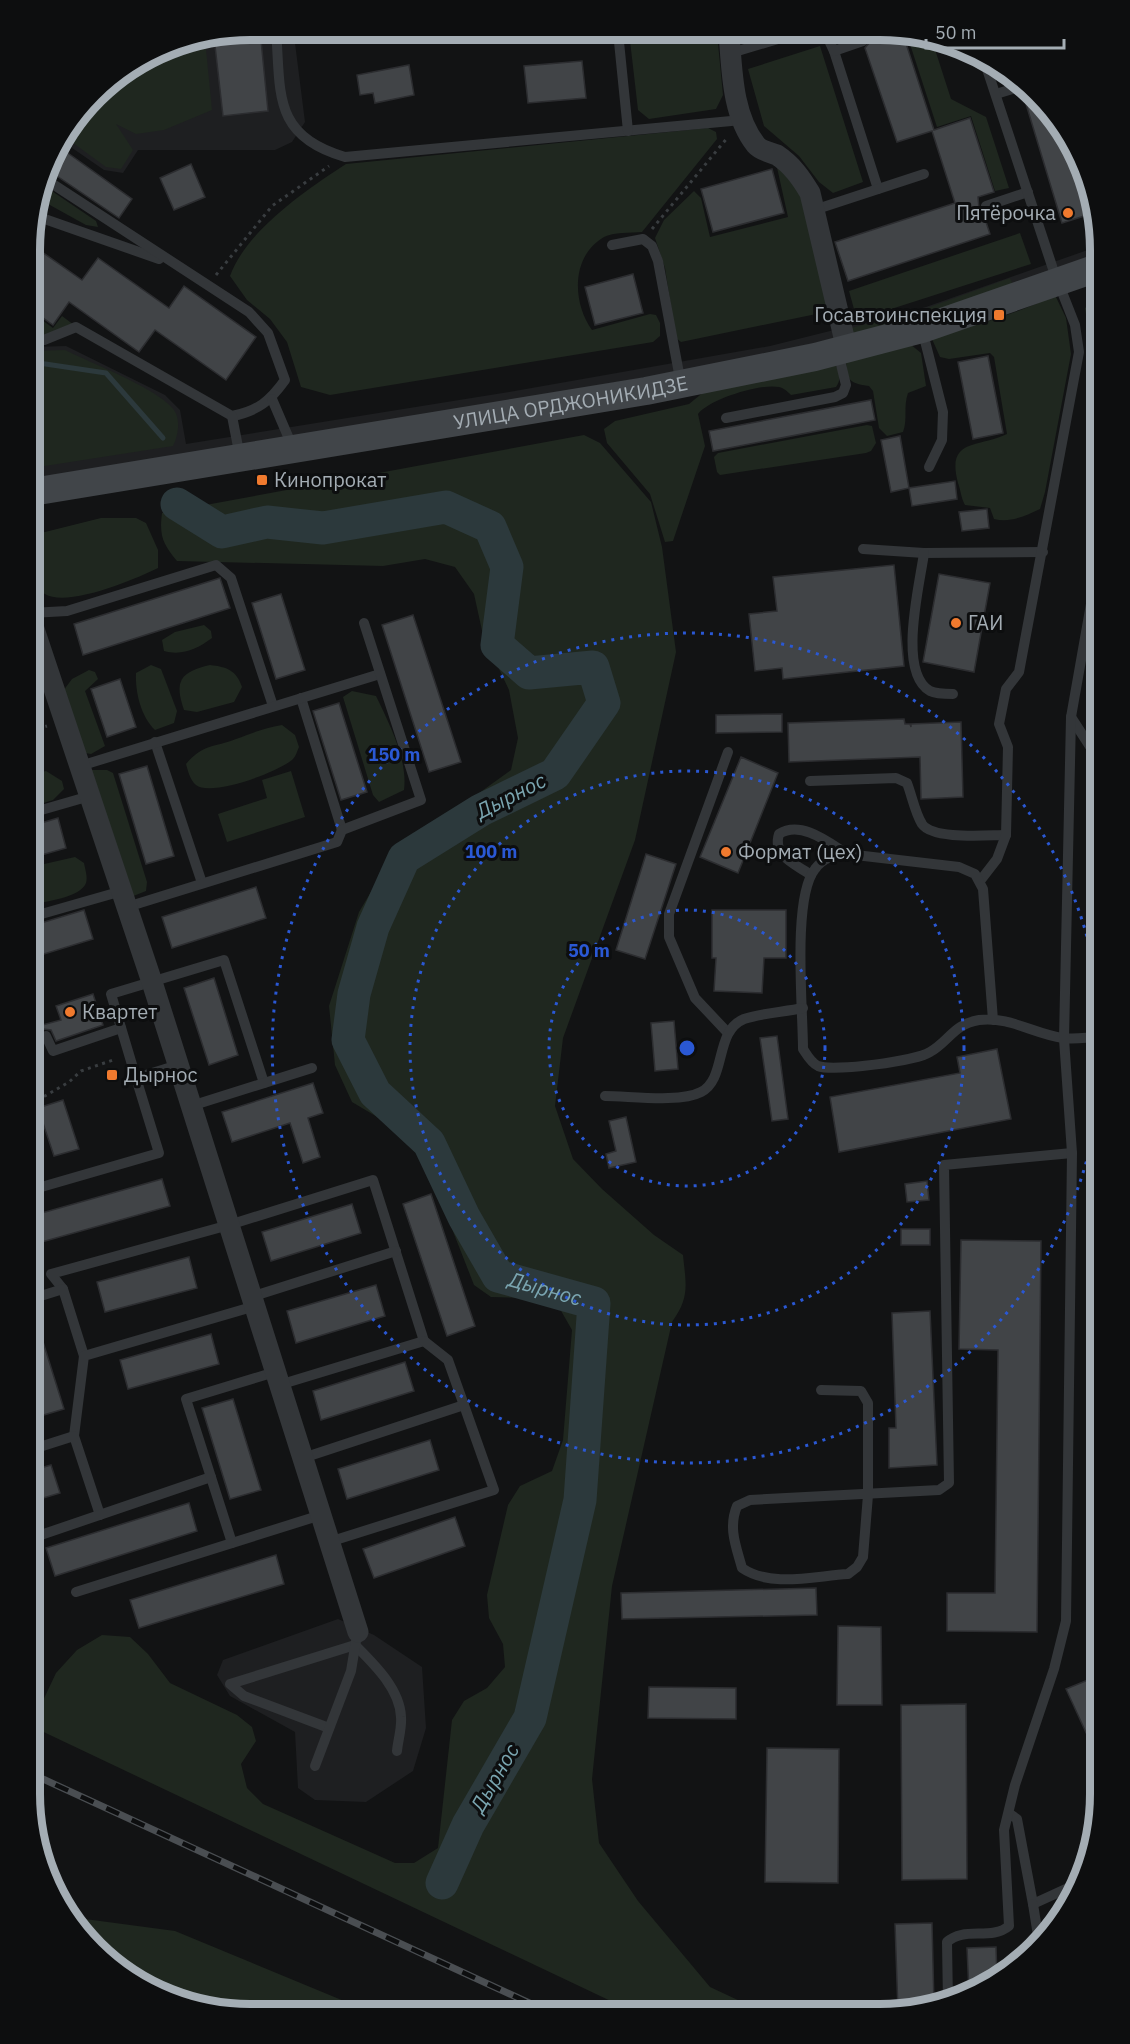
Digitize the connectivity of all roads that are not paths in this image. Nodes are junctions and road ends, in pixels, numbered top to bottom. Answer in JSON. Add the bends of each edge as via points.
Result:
{"nodes":[{"id":1,"x":619,"y":40,"type":"edge"},
{"id":2,"x":749,"y":40,"type":"edge"},
{"id":3,"x":829,"y":40,"type":"edge"},
{"id":4,"x":277,"y":41,"type":"edge"},
{"id":5,"x":863,"y":41,"type":"dead end"},
{"id":6,"x":730,"y":43,"type":"edge"},
{"id":7,"x":834,"y":51,"type":"junction"},
{"id":8,"x":988,"y":71,"type":"edge"},
{"id":9,"x":1013,"y":89,"type":"edge"},
{"id":10,"x":996,"y":94,"type":"junction"},
{"id":11,"x":742,"y":120,"type":"junction"},
{"id":12,"x":628,"y":131,"type":"junction"},
{"id":13,"x":924,"y":174,"type":"dead end"},
{"id":14,"x":52,"y":183,"type":"edge"},
{"id":15,"x":878,"y":189,"type":"junction"},
{"id":16,"x":1028,"y":192,"type":"junction"},
{"id":17,"x":986,"y":206,"type":"dead end"},
{"id":18,"x":814,"y":210,"type":"junction"},
{"id":19,"x":43,"y":218,"type":"edge"},
{"id":20,"x":612,"y":245,"type":"dead end"},
{"id":21,"x":176,"y":265,"type":"junction"},
{"id":22,"x":1090,"y":271,"type":"edge"},
{"id":23,"x":1059,"y":282,"type":"junction"},
{"id":24,"x":922,"y":328,"type":"junction"},
{"id":25,"x":40,"y":340,"type":"edge"},
{"id":26,"x":843,"y":351,"type":"junction"},
{"id":27,"x":681,"y":384,"type":"junction"},
{"id":28,"x":272,"y":399,"type":"junction"},
{"id":29,"x":232,"y":416,"type":"junction"},
{"id":30,"x":726,"y":418,"type":"dead end"},
{"id":31,"x":294,"y":450,"type":"junction"},
{"id":32,"x":240,"y":459,"type":"junction"},
{"id":33,"x":928,"y":467,"type":"dead end"},
{"id":34,"x":40,"y":491,"type":"edge"},
{"id":35,"x":863,"y":549,"type":"dead end"},
{"id":36,"x":1043,"y":552,"type":"junction"},
{"id":37,"x":924,"y":553,"type":"junction"},
{"id":38,"x":1090,"y":611,"type":"edge"},
{"id":39,"x":40,"y":612,"type":"edge"},
{"id":40,"x":364,"y":623,"type":"dead end"},
{"id":41,"x":40,"y":647,"type":"edge"},
{"id":42,"x":380,"y":674,"type":"junction"},
{"id":43,"x":953,"y":694,"type":"dead end"},
{"id":44,"x":300,"y":698,"type":"junction"},
{"id":45,"x":273,"y":706,"type":"junction"},
{"id":46,"x":1071,"y":717,"type":"junction"},
{"id":47,"x":155,"y":742,"type":"junction"},
{"id":48,"x":1090,"y":746,"type":"edge"},
{"id":49,"x":728,"y":752,"type":"dead end"},
{"id":50,"x":80,"y":766,"type":"junction"},
{"id":51,"x":810,"y":781,"type":"dead end"},
{"id":52,"x":90,"y":796,"type":"junction"},
{"id":53,"x":40,"y":810,"type":"edge"},
{"id":54,"x":342,"y":830,"type":"junction"},
{"id":55,"x":1006,"y":835,"type":"junction"},
{"id":56,"x":847,"y":854,"type":"junction"},
{"id":57,"x":811,"y":875,"type":"junction"},
{"id":58,"x":980,"y":881,"type":"junction"},
{"id":59,"x":202,"y":883,"type":"junction"},
{"id":60,"x":124,"y":899,"type":"junction"},
{"id":61,"x":40,"y":915,"type":"edge"},
{"id":62,"x":152,"y":982,"type":"junction"},
{"id":63,"x":803,"y":1008,"type":"junction"},
{"id":64,"x":993,"y":1020,"type":"junction"},
{"id":65,"x":121,"y":1028,"type":"junction"},
{"id":66,"x":728,"y":1033,"type":"junction"},
{"id":67,"x":46,"y":1036,"type":"dead end"},
{"id":68,"x":1089,"y":1038,"type":"edge"},
{"id":69,"x":1064,"y":1039,"type":"junction"},
{"id":70,"x":178,"y":1065,"type":"junction"},
{"id":71,"x":312,"y":1068,"type":"dead end"},
{"id":72,"x":136,"y":1078,"type":"junction"},
{"id":73,"x":264,"y":1083,"type":"junction"},
{"id":74,"x":605,"y":1096,"type":"dead end"},
{"id":75,"x":191,"y":1106,"type":"junction"},
{"id":76,"x":1072,"y":1153,"type":"junction"},
{"id":77,"x":40,"y":1187,"type":"edge"},
{"id":78,"x":229,"y":1225,"type":"junction"},
{"id":79,"x":396,"y":1251,"type":"junction"},
{"id":80,"x":63,"y":1289,"type":"junction"},
{"id":81,"x":40,"y":1296,"type":"edge"},
{"id":82,"x":253,"y":1301,"type":"junction"},
{"id":83,"x":424,"y":1341,"type":"junction"},
{"id":84,"x":84,"y":1356,"type":"junction"},
{"id":85,"x":277,"y":1378,"type":"junction"},
{"id":86,"x":821,"y":1390,"type":"dead end"},
{"id":87,"x":464,"y":1405,"type":"junction"},
{"id":88,"x":74,"y":1436,"type":"junction"},
{"id":89,"x":40,"y":1447,"type":"edge"},
{"id":90,"x":303,"y":1458,"type":"junction"},
{"id":91,"x":211,"y":1477,"type":"junction"},
{"id":92,"x":868,"y":1495,"type":"junction"},
{"id":93,"x":100,"y":1515,"type":"junction"},
{"id":94,"x":321,"y":1515,"type":"junction"},
{"id":95,"x":40,"y":1535,"type":"edge"},
{"id":96,"x":329,"y":1542,"type":"junction"},
{"id":97,"x":232,"y":1543,"type":"junction"},
{"id":98,"x":76,"y":1592,"type":"dead end"},
{"id":99,"x":357,"y":1639,"type":"junction"},
{"id":100,"x":329,"y":1728,"type":"junction"},
{"id":101,"x":397,"y":1750,"type":"dead end"},
{"id":102,"x":315,"y":1766,"type":"dead end"},
{"id":103,"x":1010,"y":1814,"type":"junction"},
{"id":104,"x":1066,"y":1889,"type":"edge"},
{"id":105,"x":1033,"y":1904,"type":"junction"},
{"id":106,"x":1037,"y":1931,"type":"edge"},
{"id":107,"x":948,"y":1992,"type":"edge"}],
"edges":[{"from":1,"to":12,"type":"lane"},
{"from":2,"to":6,"type":"lane"},
{"from":3,"to":7,"type":"lane"},
{"from":4,"to":12,"type":"lane","via":[[282,107],[296,131],[321,150],[345,157]]},
{"from":5,"to":7,"type":"lane"},
{"from":6,"to":11,"type":"street"},
{"from":7,"to":15,"type":"lane"},
{"from":8,"to":10,"type":"lane"},
{"from":9,"to":10,"type":"lane"},
{"from":10,"to":16,"type":"lane"},
{"from":11,"to":12,"type":"lane"},
{"from":11,"to":18,"type":"street","via":[[757,147],[777,156],[799,174]]},
{"from":13,"to":15,"type":"lane"},
{"from":14,"to":21,"type":"lane"},
{"from":15,"to":18,"type":"lane"},
{"from":16,"to":17,"type":"lane"},
{"from":16,"to":23,"type":"lane"},
{"from":18,"to":26,"type":"street"},
{"from":19,"to":21,"type":"lane"},
{"from":20,"to":27,"type":"lane","via":[[643,239],[652,246]]},
{"from":21,"to":28,"type":"lane","via":[[249,312],[268,333],[285,380]]},
{"from":22,"to":23,"type":"main road","name":"УЛИЦА ОРДЖОНИКИДЗЕ"},
{"from":23,"to":24,"type":"main road","name":"УЛИЦА ОРДЖОНИКИДЗЕ"},
{"from":23,"to":36,"type":"lane","via":[[1075,325],[1079,352]]},
{"from":24,"to":26,"type":"main road","name":"УЛИЦА ОРДЖОНИКИДЗЕ"},
{"from":24,"to":33,"type":"lane","via":[[943,412],[942,440]]},
{"from":25,"to":29,"type":"lane","via":[[76,327]]},
{"from":26,"to":27,"type":"main road","name":"УЛИЦА ОРДЖОНИКИДЗЕ"},
{"from":26,"to":30,"type":"lane","via":[[843,393]]},
{"from":27,"to":31,"type":"main road","name":"УЛИЦА ОРДЖОНИКИДЗЕ"},
{"from":28,"to":29,"type":"lane","via":[[254,412]]},
{"from":28,"to":31,"type":"lane"},
{"from":29,"to":32,"type":"lane"},
{"from":31,"to":32,"type":"main road","name":"УЛИЦА ОРДЖОНИКИДЗЕ"},
{"from":32,"to":34,"type":"main road","name":"УЛИЦА ОРДЖОНИКИДЗЕ"},
{"from":35,"to":37,"type":"lane"},
{"from":36,"to":37,"type":"lane"},
{"from":36,"to":55,"type":"lane","via":[[1019,672],[1005,689],[999,724],[1008,747]]},
{"from":37,"to":43,"type":"lane","via":[[912,640],[916,676],[930,691]]},
{"from":38,"to":46,"type":"lane"},
{"from":39,"to":45,"type":"lane","via":[[67,611],[216,565],[231,578]]},
{"from":40,"to":42,"type":"lane"},
{"from":41,"to":50,"type":"street"},
{"from":42,"to":44,"type":"lane"},
{"from":42,"to":54,"type":"lane","via":[[421,800]]},
{"from":44,"to":45,"type":"lane"},
{"from":44,"to":54,"type":"lane"},
{"from":45,"to":47,"type":"lane"},
{"from":46,"to":48,"type":"lane"},
{"from":46,"to":69,"type":"lane"},
{"from":47,"to":50,"type":"lane"},
{"from":47,"to":59,"type":"lane"},
{"from":49,"to":66,"type":"lane","via":[[669,914],[669,937],[695,998]]},
{"from":50,"to":52,"type":"street"},
{"from":51,"to":55,"type":"lane","via":[[896,778],[907,783],[922,824],[930,831]]},
{"from":52,"to":53,"type":"lane"},
{"from":52,"to":60,"type":"street"},
{"from":54,"to":59,"type":"lane","via":[[337,842]]},
{"from":55,"to":58,"type":"lane","via":[[997,859]]},
{"from":56,"to":57,"type":"lane","via":[[822,861]]},
{"from":56,"to":57,"type":"lane","via":[[806,831],[788,828],[779,834],[776,844],[780,854]]},
{"from":56,"to":58,"type":"lane","via":[[959,867],[975,874]]},
{"from":57,"to":63,"type":"lane","via":[[802,902]]},
{"from":58,"to":64,"type":"lane"},
{"from":59,"to":60,"type":"lane"},
{"from":60,"to":61,"type":"lane"},
{"from":60,"to":62,"type":"street"},
{"from":62,"to":65,"type":"lane","via":[[111,994]]},
{"from":62,"to":70,"type":"street"},
{"from":62,"to":73,"type":"lane","via":[[224,960]]},
{"from":63,"to":64,"type":"lane","via":[[803,1049],[819,1066],[835,1068],[915,1058],[930,1052],[954,1029],[978,1020]]},
{"from":63,"to":66,"type":"lane","via":[[742,1020]]},
{"from":64,"to":69,"type":"lane"},
{"from":65,"to":67,"type":"lane","via":[[53,1051]]},
{"from":65,"to":72,"type":"lane"},
{"from":66,"to":74,"type":"lane","via":[[713,1078],[704,1091],[690,1096]]},
{"from":68,"to":69,"type":"lane"},
{"from":69,"to":76,"type":"lane"},
{"from":70,"to":72,"type":"lane"},
{"from":70,"to":75,"type":"street"},
{"from":71,"to":73,"type":"lane"},
{"from":72,"to":77,"type":"lane","via":[[159,1153]]},
{"from":73,"to":75,"type":"lane"},
{"from":75,"to":78,"type":"street"},
{"from":76,"to":92,"type":"lane","via":[[944,1165],[949,1483],[939,1490]]},
{"from":76,"to":103,"type":"lane","via":[[1066,1621],[1015,1785]]},
{"from":78,"to":79,"type":"lane","via":[[373,1180]]},
{"from":78,"to":80,"type":"lane","via":[[51,1274]]},
{"from":78,"to":82,"type":"street"},
{"from":79,"to":82,"type":"lane"},
{"from":79,"to":83,"type":"lane"},
{"from":80,"to":81,"type":"lane"},
{"from":80,"to":84,"type":"lane"},
{"from":82,"to":84,"type":"lane"},
{"from":82,"to":85,"type":"street"},
{"from":83,"to":85,"type":"lane"},
{"from":83,"to":87,"type":"lane","via":[[448,1360]]},
{"from":84,"to":88,"type":"lane"},
{"from":85,"to":90,"type":"street"},
{"from":85,"to":91,"type":"lane","via":[[186,1399]]},
{"from":86,"to":92,"type":"lane","via":[[861,1391],[868,1403]]},
{"from":87,"to":90,"type":"lane"},
{"from":87,"to":96,"type":"lane","via":[[494,1490]]},
{"from":88,"to":89,"type":"lane"},
{"from":88,"to":93,"type":"lane"},
{"from":90,"to":94,"type":"street"},
{"from":91,"to":93,"type":"lane"},
{"from":91,"to":97,"type":"lane"},
{"from":92,"to":92,"type":"lane","via":[[862,1557],[848,1574],[768,1579],[742,1568],[731,1521],[737,1506],[750,1500]]},
{"from":93,"to":95,"type":"lane"},
{"from":94,"to":96,"type":"street"},
{"from":94,"to":97,"type":"lane"},
{"from":96,"to":99,"type":"street"},
{"from":97,"to":98,"type":"lane"},
{"from":99,"to":100,"type":"lane","via":[[351,1671]]},
{"from":99,"to":100,"type":"lane","via":[[230,1684],[244,1696]]},
{"from":99,"to":101,"type":"lane","via":[[398,1699],[402,1719]]},
{"from":100,"to":102,"type":"lane"},
{"from":103,"to":105,"type":"lane","via":[[1017,1819]]},
{"from":103,"to":107,"type":"lane","via":[[1004,1830],[1009,1926],[1002,1932],[955,1935],[947,1942]]},
{"from":104,"to":105,"type":"lane"},
{"from":105,"to":106,"type":"lane"}]}
